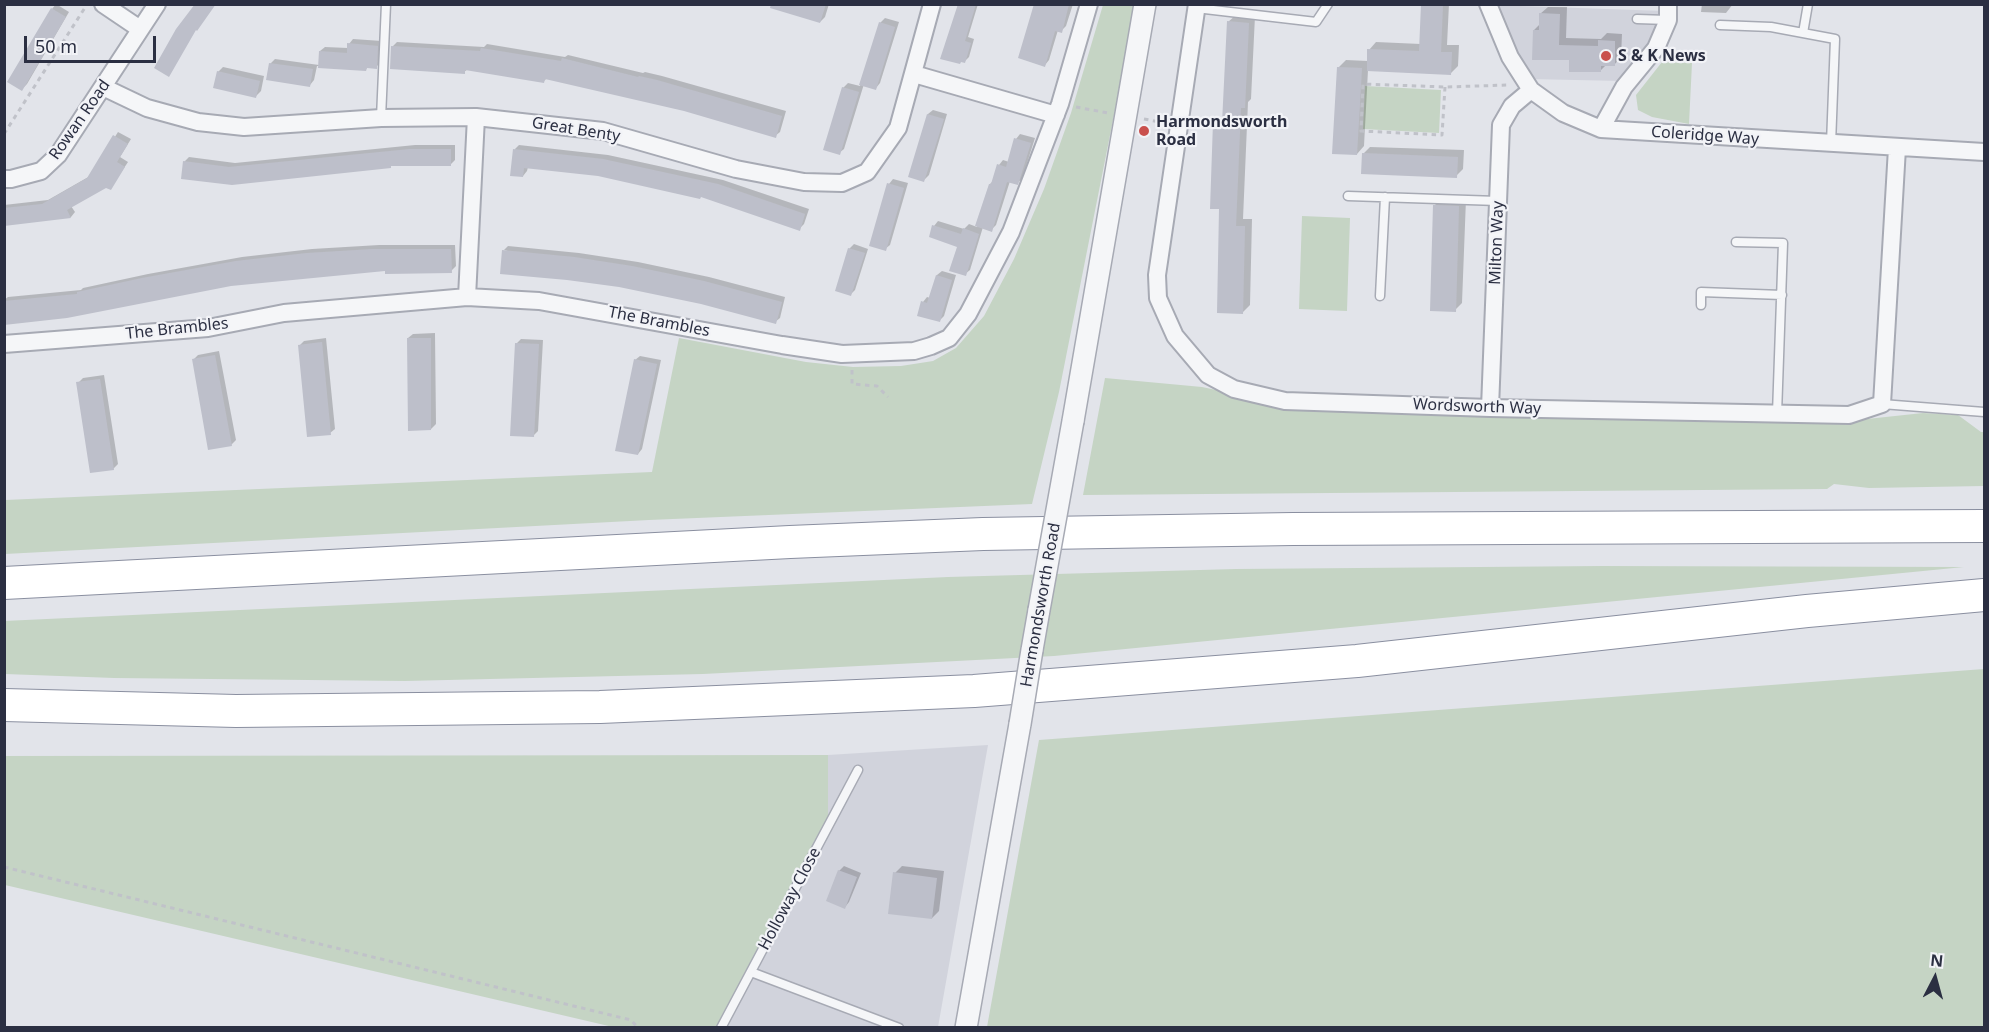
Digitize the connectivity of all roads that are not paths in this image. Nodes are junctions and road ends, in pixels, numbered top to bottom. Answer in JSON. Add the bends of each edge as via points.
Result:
{"nodes":[{"id":1,"x":104,"y":4,"type":"edge"},
{"id":2,"x":157,"y":4,"type":"edge"},
{"id":3,"x":386,"y":4,"type":"edge"},
{"id":4,"x":1089,"y":4,"type":"edge"},
{"id":5,"x":1145,"y":4,"type":"edge"},
{"id":6,"x":1328,"y":4,"type":"edge"},
{"id":7,"x":1488,"y":4,"type":"edge"},
{"id":8,"x":1808,"y":4,"type":"edge"},
{"id":9,"x":927,"y":6,"type":"edge"},
{"id":10,"x":1197,"y":6,"type":"edge"},
{"id":11,"x":1668,"y":12,"type":"edge"},
{"id":12,"x":1637,"y":19,"type":"dead end"},
{"id":13,"x":1720,"y":25,"type":"dead end"},
{"id":14,"x":140,"y":29,"type":"junction"},
{"id":15,"x":1803,"y":33,"type":"junction"},
{"id":16,"x":914,"y":74,"type":"junction"},
{"id":17,"x":103,"y":87,"type":"junction"},
{"id":18,"x":1529,"y":88,"type":"junction"},
{"id":19,"x":1058,"y":109,"type":"junction"},
{"id":20,"x":476,"y":117,"type":"junction"},
{"id":21,"x":381,"y":118,"type":"junction"},
{"id":22,"x":1601,"y":129,"type":"junction"},
{"id":23,"x":1831,"y":144,"type":"junction"},
{"id":24,"x":1897,"y":148,"type":"junction"},
{"id":25,"x":1984,"y":152,"type":"edge"},
{"id":26,"x":4,"y":179,"type":"edge"},
{"id":27,"x":1348,"y":196,"type":"dead end"},
{"id":28,"x":1385,"y":197,"type":"junction"},
{"id":29,"x":1498,"y":201,"type":"junction"},
{"id":30,"x":1736,"y":242,"type":"dead end"},
{"id":31,"x":1782,"y":295,"type":"junction"},
{"id":32,"x":1380,"y":296,"type":"dead end"},
{"id":33,"x":467,"y":297,"type":"junction"},
{"id":34,"x":1701,"y":305,"type":"dead end"},
{"id":35,"x":4,"y":345,"type":"edge"},
{"id":36,"x":1882,"y":405,"type":"junction"},
{"id":37,"x":1490,"y":408,"type":"junction"},
{"id":38,"x":1984,"y":412,"type":"edge"},
{"id":39,"x":1777,"y":414,"type":"junction"},
{"id":40,"x":1984,"y":526,"type":"edge"},
{"id":41,"x":4,"y":583,"type":"edge"},
{"id":42,"x":1984,"y":595,"type":"edge"},
{"id":43,"x":4,"y":705,"type":"edge"},
{"id":44,"x":858,"y":771,"type":"dead end"},
{"id":45,"x":751,"y":972,"type":"junction"},
{"id":46,"x":721,"y":1028,"type":"edge"},
{"id":47,"x":899,"y":1028,"type":"edge"},
{"id":48,"x":966,"y":1028,"type":"edge"}],
"edges":[{"from":1,"to":14,"type":"street"},
{"from":2,"to":14,"type":"street","name":"Rowan Road"},
{"from":3,"to":21,"type":"lane"},
{"from":4,"to":19,"type":"street","name":"The Brambles"},
{"from":5,"to":48,"type":"street","name":"Harmondsworth Road","bridge":true},
{"from":6,"to":10,"type":"lane","via":[[1316,22]]},
{"from":7,"to":18,"type":"street","name":"Coleridge Way","via":[[1510,57]]},
{"from":8,"to":15,"type":"lane"},
{"from":9,"to":16,"type":"street","name":"Great Benty"},
{"from":10,"to":37,"type":"street","name":"Wordsworth Way","via":[[1158,275],[1158,298],[1175,336],[1208,375],[1234,389],[1285,401]]},
{"from":11,"to":12,"type":"lane"},
{"from":11,"to":22,"type":"street","via":[[1656,48],[1624,87]]},
{"from":13,"to":15,"type":"lane"},
{"from":14,"to":17,"type":"street","name":"Rowan Road"},
{"from":15,"to":23,"type":"lane","via":[[1835,39]]},
{"from":16,"to":19,"type":"street"},
{"from":16,"to":20,"type":"street","name":"Great Benty","via":[[898,128],[867,172],[842,183],[804,182],[736,169],[603,131]]},
{"from":17,"to":21,"type":"street","name":"Great Benty","via":[[147,108],[198,122],[244,127]]},
{"from":17,"to":26,"type":"street","name":"Rowan Road","via":[[58,155],[42,171]]},
{"from":18,"to":22,"type":"street","name":"Coleridge Way","via":[[1563,113]]},
{"from":18,"to":29,"type":"street","name":"Milton Way","via":[[1501,125]]},
{"from":19,"to":33,"type":"street","name":"The Brambles","via":[[1011,231],[968,314],[949,338],[914,351],[852,353],[782,345],[539,301]]},
{"from":20,"to":21,"type":"street","name":"Great Benty"},
{"from":20,"to":33,"type":"street"},
{"from":22,"to":23,"type":"street","name":"Coleridge Way"},
{"from":23,"to":24,"type":"street","name":"Coleridge Way"},
{"from":24,"to":25,"type":"street","name":"Coleridge Way"},
{"from":24,"to":36,"type":"street"},
{"from":27,"to":28,"type":"lane"},
{"from":28,"to":29,"type":"lane"},
{"from":28,"to":32,"type":"lane"},
{"from":29,"to":37,"type":"street","name":"Milton Way"},
{"from":30,"to":31,"type":"lane","via":[[1782,243]]},
{"from":31,"to":34,"type":"lane","via":[[1701,292]]},
{"from":31,"to":39,"type":"lane"},
{"from":33,"to":35,"type":"street","name":"The Brambles","via":[[284,313],[208,328]]},
{"from":36,"to":38,"type":"lane"},
{"from":36,"to":39,"type":"street","name":"Wordsworth Way","via":[[1849,415]]},
{"from":37,"to":39,"type":"street","name":"Wordsworth Way"},
{"from":40,"to":41,"type":"highway","via":[[1019,533]]},
{"from":42,"to":43,"type":"highway","via":[[1357,661],[974,691],[600,707],[236,711]]},
{"from":44,"to":45,"type":"lane","name":"Holloway Close"},
{"from":45,"to":46,"type":"lane","name":"Holloway Close"},
{"from":45,"to":47,"type":"lane"}]}
